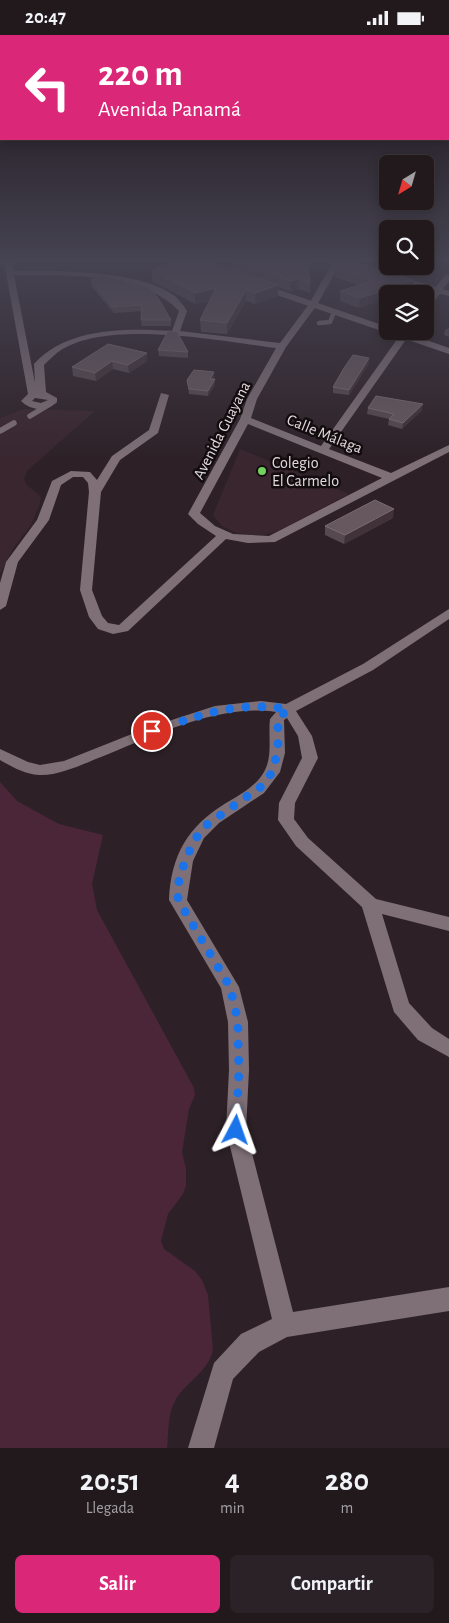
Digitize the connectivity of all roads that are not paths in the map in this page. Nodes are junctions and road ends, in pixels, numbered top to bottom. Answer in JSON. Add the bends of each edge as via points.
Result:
{"nodes":[{"id":1,"x":21,"y":328,"type":"edge"},
{"id":2,"x":177,"y":328,"type":"edge"},
{"id":3,"x":295,"y":328,"type":"edge"},
{"id":4,"x":175,"y":334,"type":"junction"},
{"id":5,"x":401,"y":340,"type":"edge"},
{"id":6,"x":425,"y":340,"type":"edge"},
{"id":7,"x":431,"y":340,"type":"edge"},
{"id":8,"x":23,"y":342,"type":"junction"},
{"id":9,"x":63,"y":346,"type":"junction"},
{"id":10,"x":282,"y":346,"type":"junction"},
{"id":11,"x":449,"y":346,"type":"edge"},
{"id":12,"x":449,"y":351,"type":"edge"},
{"id":13,"x":164,"y":395,"type":"dead end"},
{"id":14,"x":34,"y":398,"type":"junction"},
{"id":15,"x":244,"y":419,"type":"junction"},
{"id":16,"x":0,"y":425,"type":"edge"},
{"id":17,"x":0,"y":431,"type":"edge"},
{"id":18,"x":449,"y":448,"type":"edge"},
{"id":19,"x":323,"y":450,"type":"junction"},
{"id":20,"x":394,"y":478,"type":"junction"},
{"id":21,"x":95,"y":493,"type":"junction"},
{"id":22,"x":224,"y":535,"type":"junction"},
{"id":23,"x":0,"y":606,"type":"edge"},
{"id":24,"x":449,"y":613,"type":"edge"},
{"id":25,"x":288,"y":709,"type":"junction"},
{"id":26,"x":0,"y":754,"type":"edge"},
{"id":27,"x":370,"y":904,"type":"junction"},
{"id":28,"x":449,"y":924,"type":"edge"},
{"id":29,"x":449,"y":1049,"type":"edge"},
{"id":30,"x":449,"y":1299,"type":"edge"},
{"id":31,"x":285,"y":1325,"type":"junction"},
{"id":32,"x":201,"y":1448,"type":"edge"}],
"edges":[{"from":1,"to":8,"type":"street"},
{"from":2,"to":4,"type":"street"},
{"from":3,"to":10,"type":"street","name":"Avenida Guayana"},
{"from":4,"to":9,"type":"street","via":[[117,333],[89,337]]},
{"from":4,"to":10,"type":"street"},
{"from":5,"to":19,"type":"street"},
{"from":6,"to":12,"type":"street"},
{"from":7,"to":11,"type":"street"},
{"from":8,"to":9,"type":"street","via":[[37,349]]},
{"from":8,"to":14,"type":"street"},
{"from":9,"to":14,"type":"street","via":[[44,357],[39,364]]},
{"from":10,"to":15,"type":"street","name":"Avenida Guayana"},
{"from":13,"to":21,"type":"street","via":[[154,431],[116,458]]},
{"from":14,"to":14,"type":"street","via":[[38,406],[50,404],[54,398]]},
{"from":15,"to":19,"type":"street","name":"Calle Málaga"},
{"from":15,"to":22,"type":"street","name":"Avenida Guayana","via":[[194,513],[208,528]]},
{"from":16,"to":17,"type":"lane","via":[[14,423]]},
{"from":18,"to":20,"type":"street"},
{"from":19,"to":20,"type":"street","name":"Calle Málaga"},
{"from":20,"to":22,"type":"street","via":[[271,539]]},
{"from":21,"to":22,"type":"street","via":[[86,590],[96,617],[113,630],[123,628]]},
{"from":21,"to":23,"type":"street","via":[[90,477],[84,473],[73,473],[57,481],[43,520],[12,562]]},
{"from":24,"to":25,"type":"street","via":[[368,667]]},
{"from":25,"to":26,"type":"street","via":[[261,705],[215,711],[152,731],[67,765],[40,770],[23,766]]},
{"from":25,"to":27,"type":"street","via":[[305,736],[310,758],[287,803],[286,820],[302,842]]},
{"from":25,"to":31,"type":"street","via":[[278,719],[278,748],[273,771],[262,786],[205,826],[193,842],[178,887],[178,900],[230,987],[238,1031],[236,1130]]},
{"from":27,"to":28,"type":"street"},
{"from":27,"to":29,"type":"street","via":[[401,1007],[425,1034]]},
{"from":30,"to":31,"type":"street"},
{"from":31,"to":32,"type":"street","via":[[250,1343],[223,1372]]}]}
